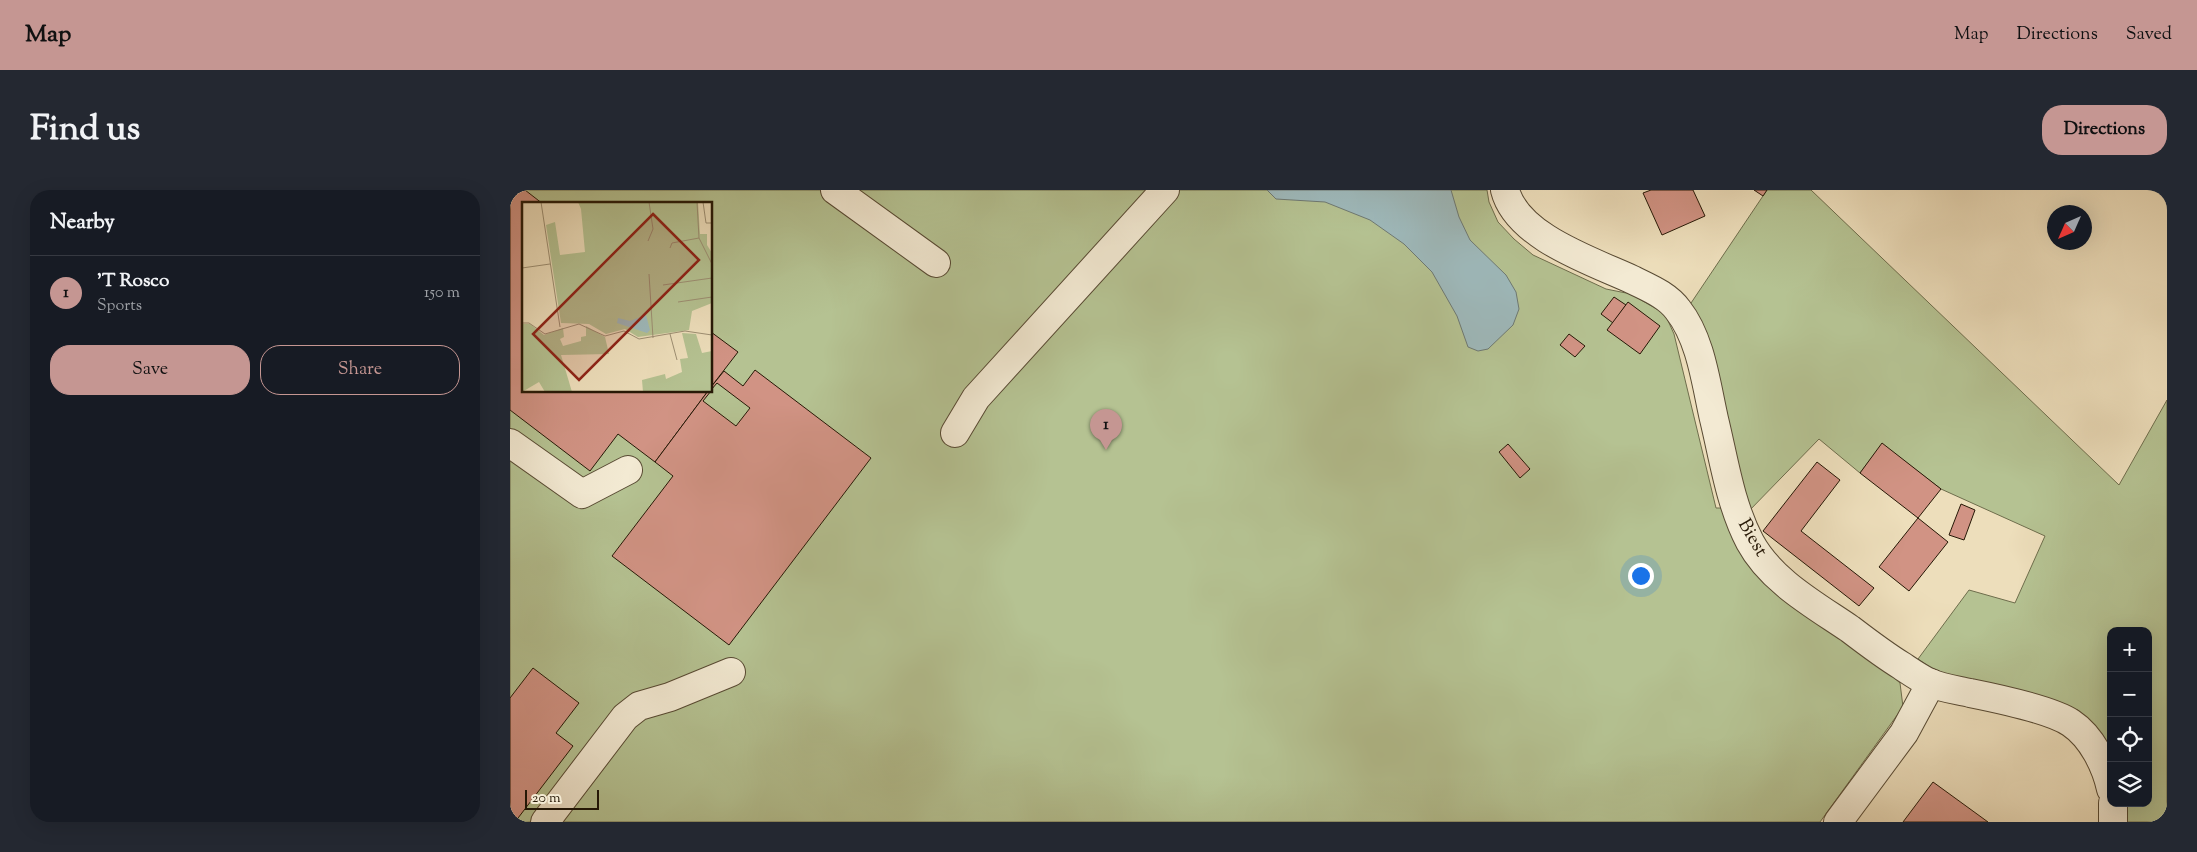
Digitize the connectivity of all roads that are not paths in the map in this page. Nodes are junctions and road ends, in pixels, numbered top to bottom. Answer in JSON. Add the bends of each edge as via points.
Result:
{"nodes":[{"id":1,"x":835,"y":190,"type":"edge"},
{"id":2,"x":1165,"y":190,"type":"edge"},
{"id":3,"x":1505,"y":190,"type":"edge"},
{"id":4,"x":936,"y":262,"type":"dead end"},
{"id":5,"x":955,"y":433,"type":"dead end"},
{"id":6,"x":510,"y":443,"type":"edge"},
{"id":7,"x":628,"y":470,"type":"dead end"},
{"id":8,"x":731,"y":672,"type":"dead end"},
{"id":9,"x":1931,"y":684,"type":"junction"},
{"id":10,"x":2107,"y":779,"type":"edge"},
{"id":11,"x":2113,"y":807,"type":"edge"},
{"id":12,"x":545,"y":822,"type":"edge"},
{"id":13,"x":1838,"y":822,"type":"edge"},
{"id":14,"x":2113,"y":822,"type":"edge"}],
"edges":[{"from":1,"to":4,"type":"street"},
{"from":2,"to":5,"type":"street","via":[[976,398]]},
{"from":3,"to":9,"type":"street","name":"Biest","via":[[1517,213],[1539,234],[1647,287],[1674,306],[1688,327],[1698,352],[1734,507],[1758,554],[1804,598]]},
{"from":6,"to":7,"type":"street","via":[[582,494]]},
{"from":8,"to":12,"type":"street","via":[[639,706],[625,717]]},
{"from":9,"to":10,"type":"street","name":"Biest","via":[[2058,716],[2087,738]]},
{"from":9,"to":13,"type":"street","via":[[1904,733]]},
{"from":11,"to":14,"type":"street"}]}
